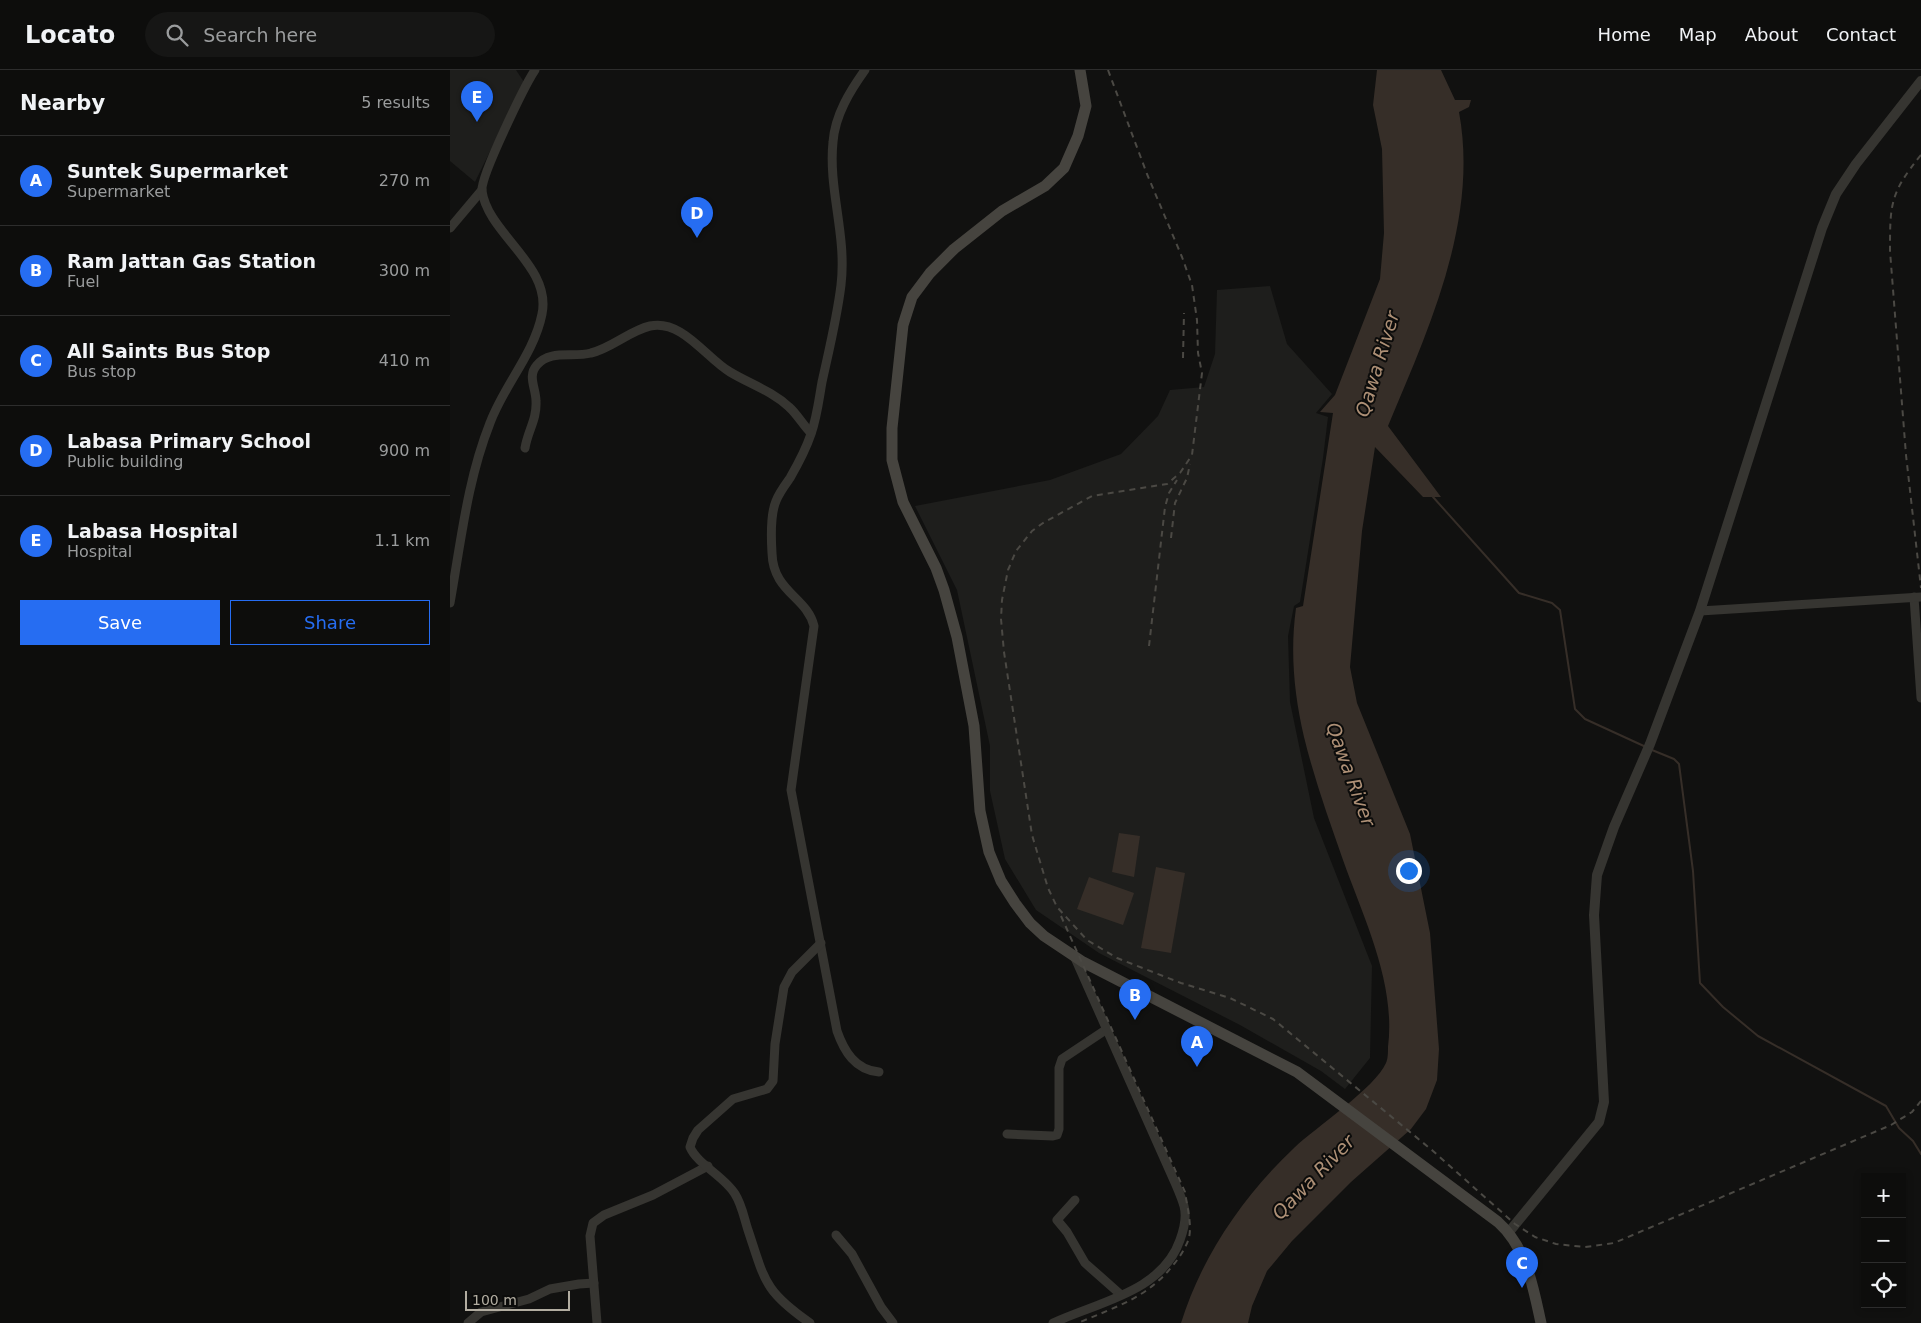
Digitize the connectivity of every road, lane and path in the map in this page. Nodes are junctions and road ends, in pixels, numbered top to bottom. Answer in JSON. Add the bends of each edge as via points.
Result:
{"nodes":[{"id":1,"x":865,"y":70,"type":"edge"},
{"id":2,"x":1080,"y":70,"type":"edge"},
{"id":3,"x":532,"y":71,"type":"edge"},
{"id":4,"x":1921,"y":81,"type":"edge"},
{"id":5,"x":482,"y":190,"type":"junction"},
{"id":6,"x":450,"y":228,"type":"edge"},
{"id":7,"x":811,"y":433,"type":"junction"},
{"id":8,"x":525,"y":448,"type":"dead end"},
{"id":9,"x":1918,"y":597,"type":"edge"},
{"id":10,"x":450,"y":604,"type":"edge"},
{"id":11,"x":1700,"y":611,"type":"junction"},
{"id":12,"x":1921,"y":698,"type":"edge"},
{"id":13,"x":821,"y":943,"type":"junction"},
{"id":14,"x":1075,"y":958,"type":"junction"},
{"id":15,"x":1107,"y":1029,"type":"junction"},
{"id":16,"x":879,"y":1072,"type":"dead end"},
{"id":17,"x":1007,"y":1134,"type":"dead end"},
{"id":18,"x":708,"y":1166,"type":"junction"},
{"id":19,"x":1075,"y":1200,"type":"dead end"},
{"id":20,"x":1509,"y":1232,"type":"junction"},
{"id":21,"x":836,"y":1235,"type":"dead end"},
{"id":22,"x":594,"y":1284,"type":"junction"},
{"id":23,"x":1120,"y":1294,"type":"junction"},
{"id":24,"x":468,"y":1323,"type":"edge"},
{"id":25,"x":597,"y":1323,"type":"edge"},
{"id":26,"x":810,"y":1323,"type":"edge"},
{"id":27,"x":893,"y":1323,"type":"edge"},
{"id":28,"x":1053,"y":1323,"type":"edge"},
{"id":29,"x":1541,"y":1323,"type":"edge"}],
"edges":[{"from":1,"to":7,"type":"street","via":[[842,110],[833,142],[843,258],[833,330]]},
{"from":2,"to":14,"type":"main road","via":[[1086,106],[1064,168],[1045,186],[1002,211],[954,249],[930,272],[912,297],[903,325],[892,436],[892,460],[898,487],[939,575],[957,637],[974,726],[980,811],[989,852],[1001,880],[1030,923]]},
{"from":3,"to":5,"type":"street","via":[[487,170]]},
{"from":4,"to":11,"type":"street","via":[[1856,164],[1822,228]]},
{"from":5,"to":6,"type":"street"},
{"from":5,"to":10,"type":"street","via":[[495,220],[538,282],[543,313],[529,348],[502,395],[479,452],[462,525]]},
{"from":7,"to":8,"type":"street","via":[[791,408],[774,394],[728,372],[684,335],[668,327],[650,326],[604,350],[583,356],[548,356],[536,365],[532,374],[536,419]]},
{"from":7,"to":13,"type":"street","via":[[798,465],[776,498],[772,554],[778,579],[809,613],[814,626],[791,790]]},
{"from":9,"to":11,"type":"street"},
{"from":9,"to":12,"type":"street"},
{"from":11,"to":20,"type":"street","via":[[1599,867],[1594,896],[1604,1102],[1599,1122]]},
{"from":13,"to":16,"type":"street","via":[[837,1031],[844,1050],[862,1067]]},
{"from":13,"to":18,"type":"street","via":[[792,972],[784,987],[773,1081],[766,1089],[733,1099],[692,1138],[692,1150]]},
{"from":14,"to":15,"type":"street"},
{"from":14,"to":20,"type":"main road","via":[[1280,1062],[1336,1100]]},
{"from":15,"to":17,"type":"street","via":[[1062,1059],[1057,1135]]},
{"from":15,"to":23,"type":"street","via":[[1176,1185],[1184,1206],[1185,1220],[1176,1251],[1164,1269],[1139,1288]]},
{"from":18,"to":22,"type":"street","via":[[604,1215],[593,1224],[590,1236]]},
{"from":18,"to":26,"type":"street","via":[[735,1192],[741,1204],[768,1287]]},
{"from":19,"to":23,"type":"street","via":[[1057,1220],[1085,1263]]},
{"from":20,"to":29,"type":"main road","via":[[1525,1261]]},
{"from":21,"to":27,"type":"street","via":[[852,1254]]},
{"from":22,"to":24,"type":"street","via":[[550,1289],[529,1299],[481,1312]]},
{"from":22,"to":25,"type":"street"},
{"from":23,"to":28,"type":"street"}]}
